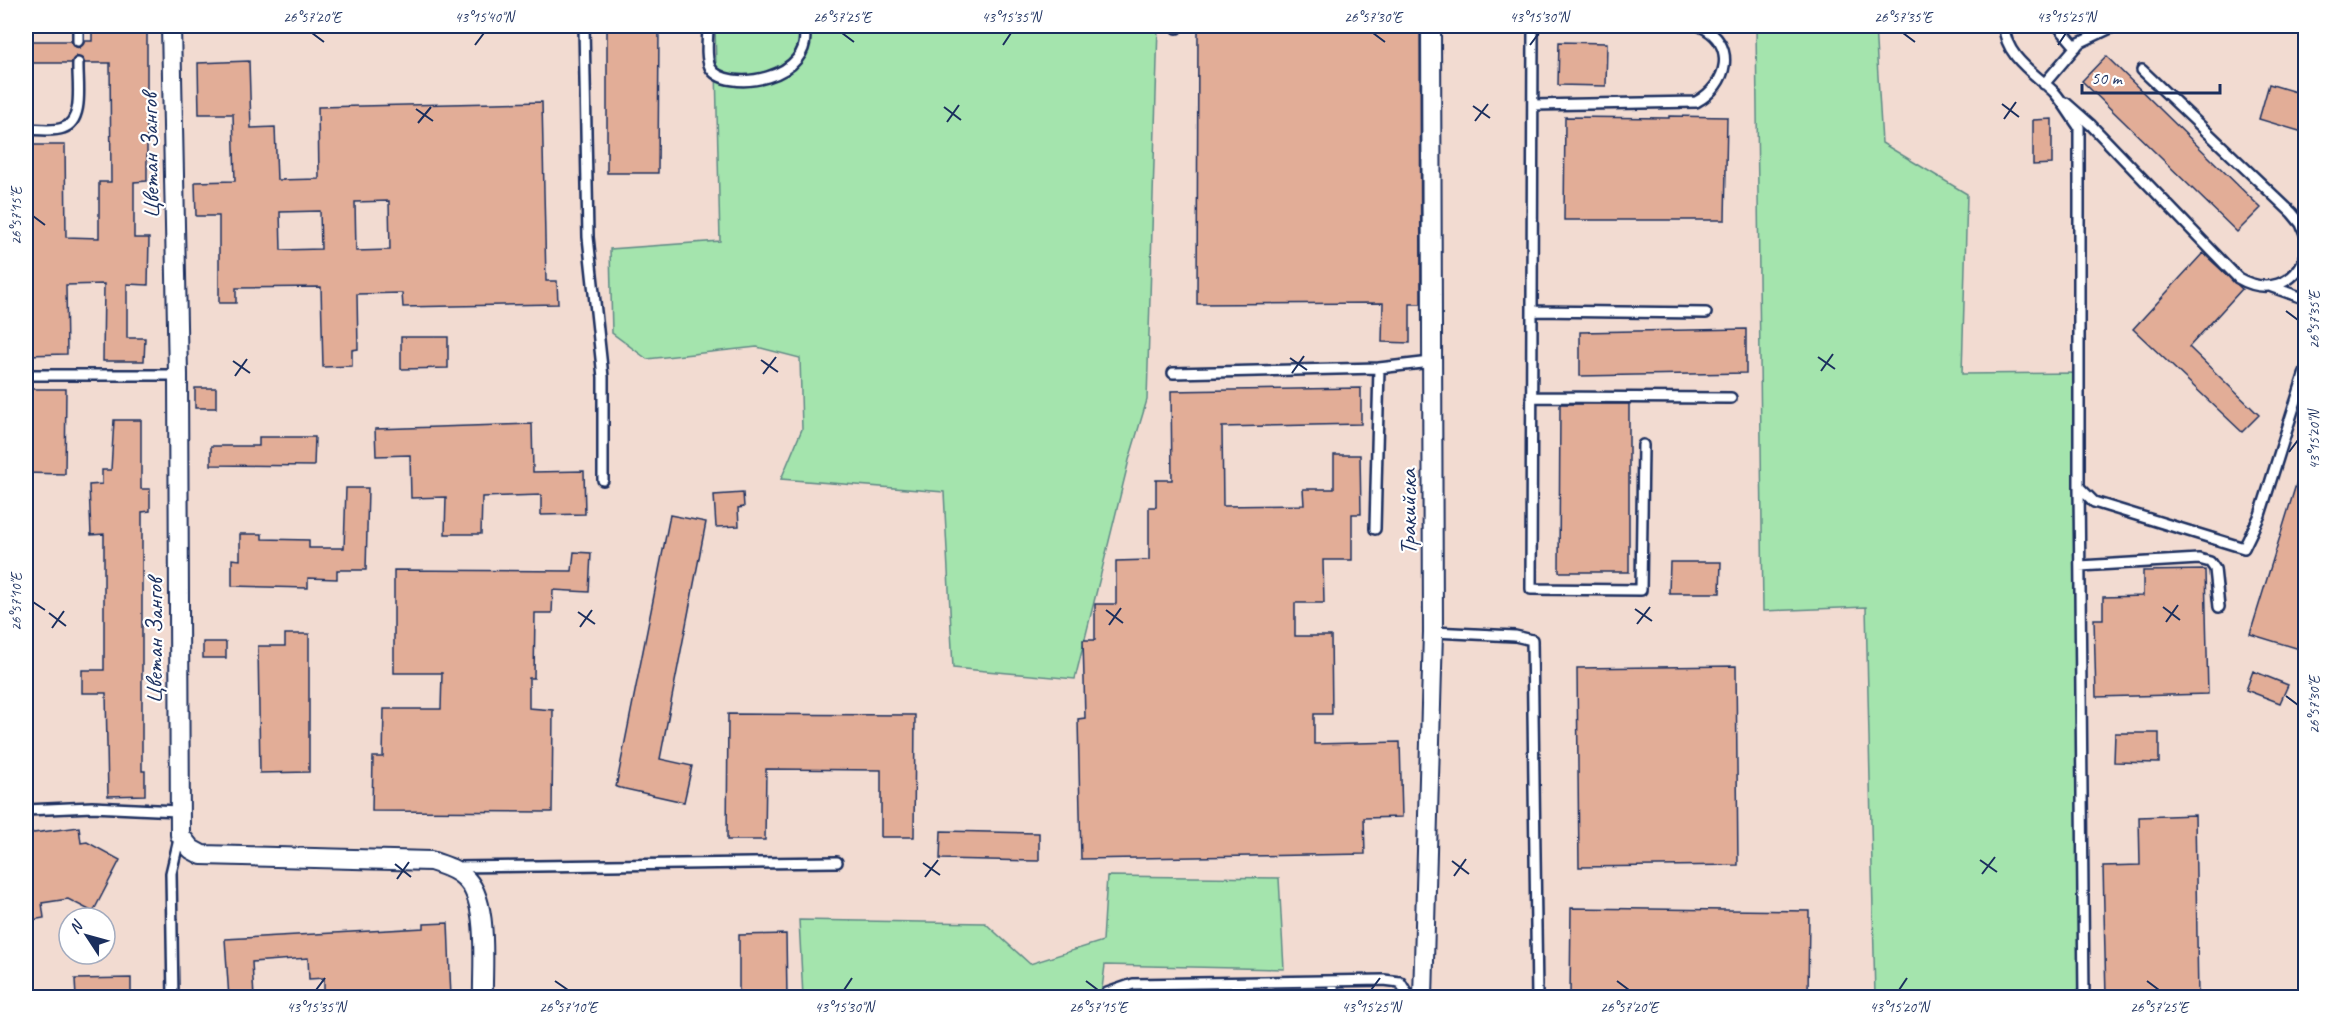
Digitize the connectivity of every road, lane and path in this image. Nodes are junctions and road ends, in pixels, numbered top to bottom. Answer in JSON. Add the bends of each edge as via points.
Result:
{"nodes":[{"id":1,"x":78,"y":26,"type":"edge"},
{"id":2,"x":171,"y":26,"type":"edge"},
{"id":3,"x":584,"y":26,"type":"edge"},
{"id":4,"x":708,"y":26,"type":"edge"},
{"id":5,"x":803,"y":26,"type":"edge"},
{"id":6,"x":1431,"y":26,"type":"edge"},
{"id":7,"x":1533,"y":26,"type":"edge"},
{"id":8,"x":1700,"y":26,"type":"edge"},
{"id":9,"x":2004,"y":26,"type":"edge"},
{"id":10,"x":2058,"y":26,"type":"edge"},
{"id":11,"x":2115,"y":26,"type":"edge"},
{"id":12,"x":78,"y":41,"type":"dead end"},
{"id":13,"x":2076,"y":47,"type":"junction"},
{"id":14,"x":78,"y":63,"type":"dead end"},
{"id":15,"x":2142,"y":70,"type":"dead end"},
{"id":16,"x":2044,"y":84,"type":"junction"},
{"id":17,"x":2056,"y":94,"type":"junction"},
{"id":18,"x":1533,"y":105,"type":"junction"},
{"id":19,"x":26,"y":129,"type":"edge"},
{"id":20,"x":2306,"y":236,"type":"edge"},
{"id":21,"x":2306,"y":255,"type":"edge"},
{"id":22,"x":2272,"y":287,"type":"junction"},
{"id":23,"x":2306,"y":299,"type":"edge"},
{"id":24,"x":1532,"y":311,"type":"junction"},
{"id":25,"x":1706,"y":313,"type":"dead end"},
{"id":26,"x":1431,"y":362,"type":"junction"},
{"id":27,"x":1379,"y":368,"type":"junction"},
{"id":28,"x":2306,"y":369,"type":"edge"},
{"id":29,"x":1173,"y":373,"type":"dead end"},
{"id":30,"x":26,"y":375,"type":"edge"},
{"id":31,"x":178,"y":375,"type":"junction"},
{"id":32,"x":1532,"y":397,"type":"junction"},
{"id":33,"x":1731,"y":398,"type":"dead end"},
{"id":34,"x":1643,"y":445,"type":"dead end"},
{"id":35,"x":603,"y":480,"type":"dead end"},
{"id":36,"x":2079,"y":487,"type":"junction"},
{"id":37,"x":1375,"y":528,"type":"dead end"},
{"id":38,"x":2080,"y":566,"type":"junction"},
{"id":39,"x":2218,"y":607,"type":"dead end"},
{"id":40,"x":1432,"y":632,"type":"junction"},
{"id":41,"x":26,"y":810,"type":"edge"},
{"id":42,"x":178,"y":811,"type":"junction"},
{"id":43,"x":180,"y":835,"type":"junction"},
{"id":44,"x":837,"y":862,"type":"dead end"},
{"id":45,"x":450,"y":867,"type":"junction"},
{"id":46,"x":1333,"y":981,"type":"junction"},
{"id":47,"x":173,"y":998,"type":"edge"},
{"id":48,"x":483,"y":998,"type":"edge"},
{"id":49,"x":1104,"y":998,"type":"edge"},
{"id":50,"x":1333,"y":998,"type":"edge"},
{"id":51,"x":1410,"y":998,"type":"edge"},
{"id":52,"x":1423,"y":998,"type":"edge"},
{"id":53,"x":1537,"y":998,"type":"edge"},
{"id":54,"x":2084,"y":998,"type":"edge"}],
"edges":[{"from":1,"to":12,"type":"lane"},
{"from":2,"to":31,"type":"street","name":"Цветан Зангов"},
{"from":3,"to":35,"type":"lane","via":[[588,237],[603,377]]},
{"from":4,"to":5,"type":"lane","via":[[710,66],[719,77],[732,81],[782,72],[792,66],[804,50]]},
{"from":6,"to":26,"type":"street","name":"Тракийска"},
{"from":7,"to":18,"type":"lane"},
{"from":8,"to":18,"type":"lane","via":[[1715,37],[1724,58],[1718,85],[1696,102]]},
{"from":9,"to":16,"type":"lane","via":[[2016,57]]},
{"from":10,"to":13,"type":"lane"},
{"from":11,"to":13,"type":"lane"},
{"from":13,"to":16,"type":"lane"},
{"from":14,"to":19,"type":"lane","via":[[77,109],[73,120],[63,128]]},
{"from":15,"to":20,"type":"lane","via":[[2292,213]]},
{"from":16,"to":17,"type":"lane"},
{"from":17,"to":22,"type":"lane","via":[[2091,125],[2238,278],[2258,287]]},
{"from":17,"to":36,"type":"lane","via":[[2079,127]]},
{"from":18,"to":24,"type":"lane"},
{"from":21,"to":22,"type":"lane","via":[[2292,277]]},
{"from":22,"to":23,"type":"lane"},
{"from":24,"to":25,"type":"lane"},
{"from":24,"to":32,"type":"lane"},
{"from":26,"to":27,"type":"lane"},
{"from":26,"to":40,"type":"street","name":"Тракийска"},
{"from":27,"to":29,"type":"lane"},
{"from":27,"to":37,"type":"lane"},
{"from":28,"to":36,"type":"lane","via":[[2260,515],[2244,548],[2094,502]]},
{"from":30,"to":31,"type":"lane"},
{"from":31,"to":42,"type":"street","name":"Цветан Зангов"},
{"from":32,"to":33,"type":"lane"},
{"from":32,"to":34,"type":"lane","via":[[1531,589],[1641,590]]},
{"from":36,"to":38,"type":"lane"},
{"from":38,"to":39,"type":"lane","via":[[2199,559],[2210,562],[2215,568]]},
{"from":38,"to":54,"type":"lane"},
{"from":40,"to":52,"type":"street","name":"Тракийска"},
{"from":40,"to":53,"type":"lane","via":[[1532,640]]},
{"from":41,"to":42,"type":"lane","via":[[92,807]]},
{"from":42,"to":43,"type":"street","name":"Цветан Зангов"},
{"from":43,"to":45,"type":"street","via":[[202,855],[431,861]]},
{"from":43,"to":47,"type":"lane","via":[[171,873]]},
{"from":44,"to":45,"type":"lane"},
{"from":45,"to":48,"type":"street","via":[[465,877],[479,903]]},
{"from":46,"to":49,"type":"lane","via":[[1133,984],[1107,993]]},
{"from":46,"to":50,"type":"lane"},
{"from":46,"to":51,"type":"lane","via":[[1400,982]]}]}
